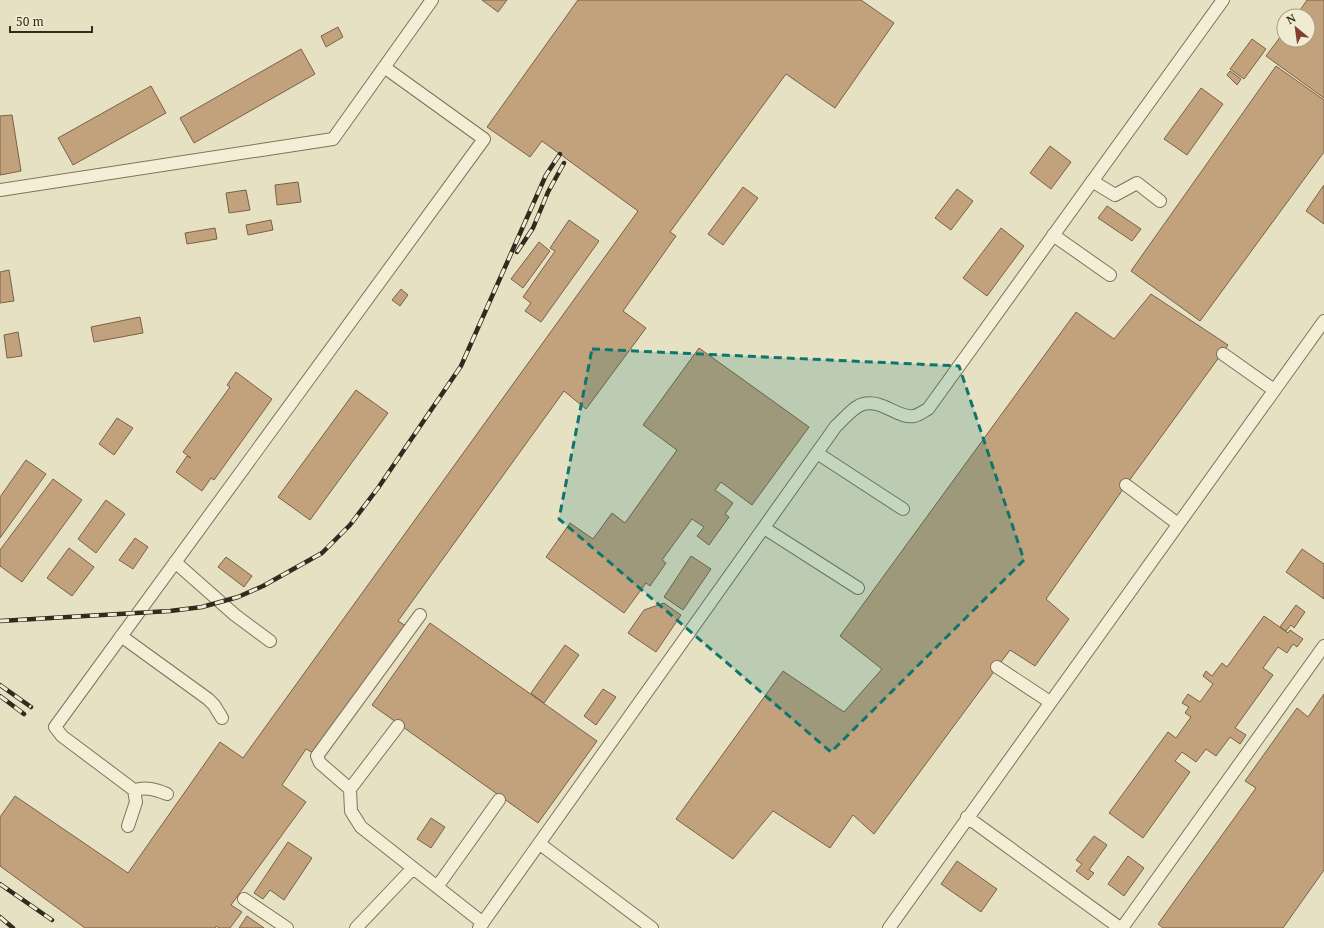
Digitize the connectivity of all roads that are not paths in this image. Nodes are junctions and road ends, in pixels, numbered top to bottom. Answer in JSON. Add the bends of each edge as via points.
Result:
{"nodes":[{"id":1,"x":1223,"y":0,"type":"edge"},
{"id":2,"x":430,"y":1,"type":"edge"},
{"id":3,"x":384,"y":67,"type":"junction"},
{"id":4,"x":1092,"y":181,"type":"junction"},
{"id":5,"x":0,"y":190,"type":"edge"},
{"id":6,"x":1160,"y":201,"type":"dead end"},
{"id":7,"x":1053,"y":236,"type":"junction"},
{"id":8,"x":1110,"y":275,"type":"dead end"},
{"id":9,"x":1324,"y":321,"type":"edge"},
{"id":10,"x":1223,"y":354,"type":"dead end"},
{"id":11,"x":1274,"y":390,"type":"junction"},
{"id":12,"x":817,"y":453,"type":"junction"},
{"id":13,"x":1126,"y":485,"type":"dead end"},
{"id":14,"x":903,"y":509,"type":"dead end"},
{"id":15,"x":1178,"y":524,"type":"junction"},
{"id":16,"x":764,"y":528,"type":"junction"},
{"id":17,"x":175,"y":562,"type":"junction"},
{"id":18,"x":858,"y":588,"type":"dead end"},
{"id":19,"x":420,"y":615,"type":"dead end"},
{"id":20,"x":121,"y":636,"type":"junction"},
{"id":21,"x":270,"y":641,"type":"dead end"},
{"id":22,"x":1324,"y":646,"type":"edge"},
{"id":23,"x":997,"y":667,"type":"dead end"},
{"id":24,"x":1050,"y":702,"type":"junction"},
{"id":25,"x":222,"y":718,"type":"dead end"},
{"id":26,"x":398,"y":726,"type":"dead end"},
{"id":27,"x":350,"y":789,"type":"junction"},
{"id":28,"x":134,"y":790,"type":"junction"},
{"id":29,"x":167,"y":794,"type":"dead end"},
{"id":30,"x":499,"y":800,"type":"dead end"},
{"id":31,"x":967,"y":817,"type":"junction"},
{"id":32,"x":128,"y":826,"type":"dead end"},
{"id":33,"x":540,"y":844,"type":"junction"},
{"id":34,"x":413,"y":868,"type":"junction"},
{"id":35,"x":437,"y":887,"type":"junction"},
{"id":36,"x":244,"y":899,"type":"dead end"},
{"id":37,"x":481,"y":925,"type":"edge"},
{"id":38,"x":287,"y":928,"type":"edge"},
{"id":39,"x":356,"y":928,"type":"edge"},
{"id":40,"x":652,"y":928,"type":"edge"},
{"id":41,"x":889,"y":928,"type":"edge"},
{"id":42,"x":1121,"y":928,"type":"edge"}],
"edges":[{"from":1,"to":4,"type":"lane"},
{"from":2,"to":3,"type":"lane"},
{"from":3,"to":5,"type":"lane","via":[[333,139]]},
{"from":3,"to":17,"type":"lane","via":[[484,139]]},
{"from":4,"to":6,"type":"lane","via":[[1115,195],[1137,183]]},
{"from":4,"to":7,"type":"lane"},
{"from":7,"to":8,"type":"lane"},
{"from":7,"to":12,"type":"lane","via":[[928,409],[908,417],[878,403],[863,404],[836,426]]},
{"from":9,"to":11,"type":"lane"},
{"from":10,"to":11,"type":"lane"},
{"from":11,"to":15,"type":"lane"},
{"from":12,"to":14,"type":"lane"},
{"from":12,"to":16,"type":"lane"},
{"from":13,"to":15,"type":"lane"},
{"from":15,"to":24,"type":"lane"},
{"from":16,"to":18,"type":"lane"},
{"from":16,"to":33,"type":"lane"},
{"from":17,"to":20,"type":"lane"},
{"from":17,"to":21,"type":"lane","via":[[235,615]]},
{"from":19,"to":27,"type":"lane","via":[[318,756],[320,763]]},
{"from":20,"to":25,"type":"lane","via":[[208,699]]},
{"from":20,"to":28,"type":"lane","via":[[55,727],[62,736]]},
{"from":22,"to":42,"type":"lane"},
{"from":23,"to":24,"type":"lane"},
{"from":24,"to":31,"type":"lane"},
{"from":26,"to":27,"type":"lane"},
{"from":27,"to":34,"type":"lane","via":[[351,811],[361,827]]},
{"from":28,"to":29,"type":"lane","via":[[145,787]]},
{"from":28,"to":32,"type":"lane","via":[[136,802]]},
{"from":30,"to":35,"type":"lane"},
{"from":31,"to":41,"type":"lane"},
{"from":31,"to":42,"type":"lane"},
{"from":33,"to":37,"type":"lane"},
{"from":33,"to":40,"type":"lane"},
{"from":34,"to":35,"type":"lane"},
{"from":34,"to":39,"type":"lane"},
{"from":35,"to":37,"type":"lane"},
{"from":36,"to":38,"type":"lane"}]}
